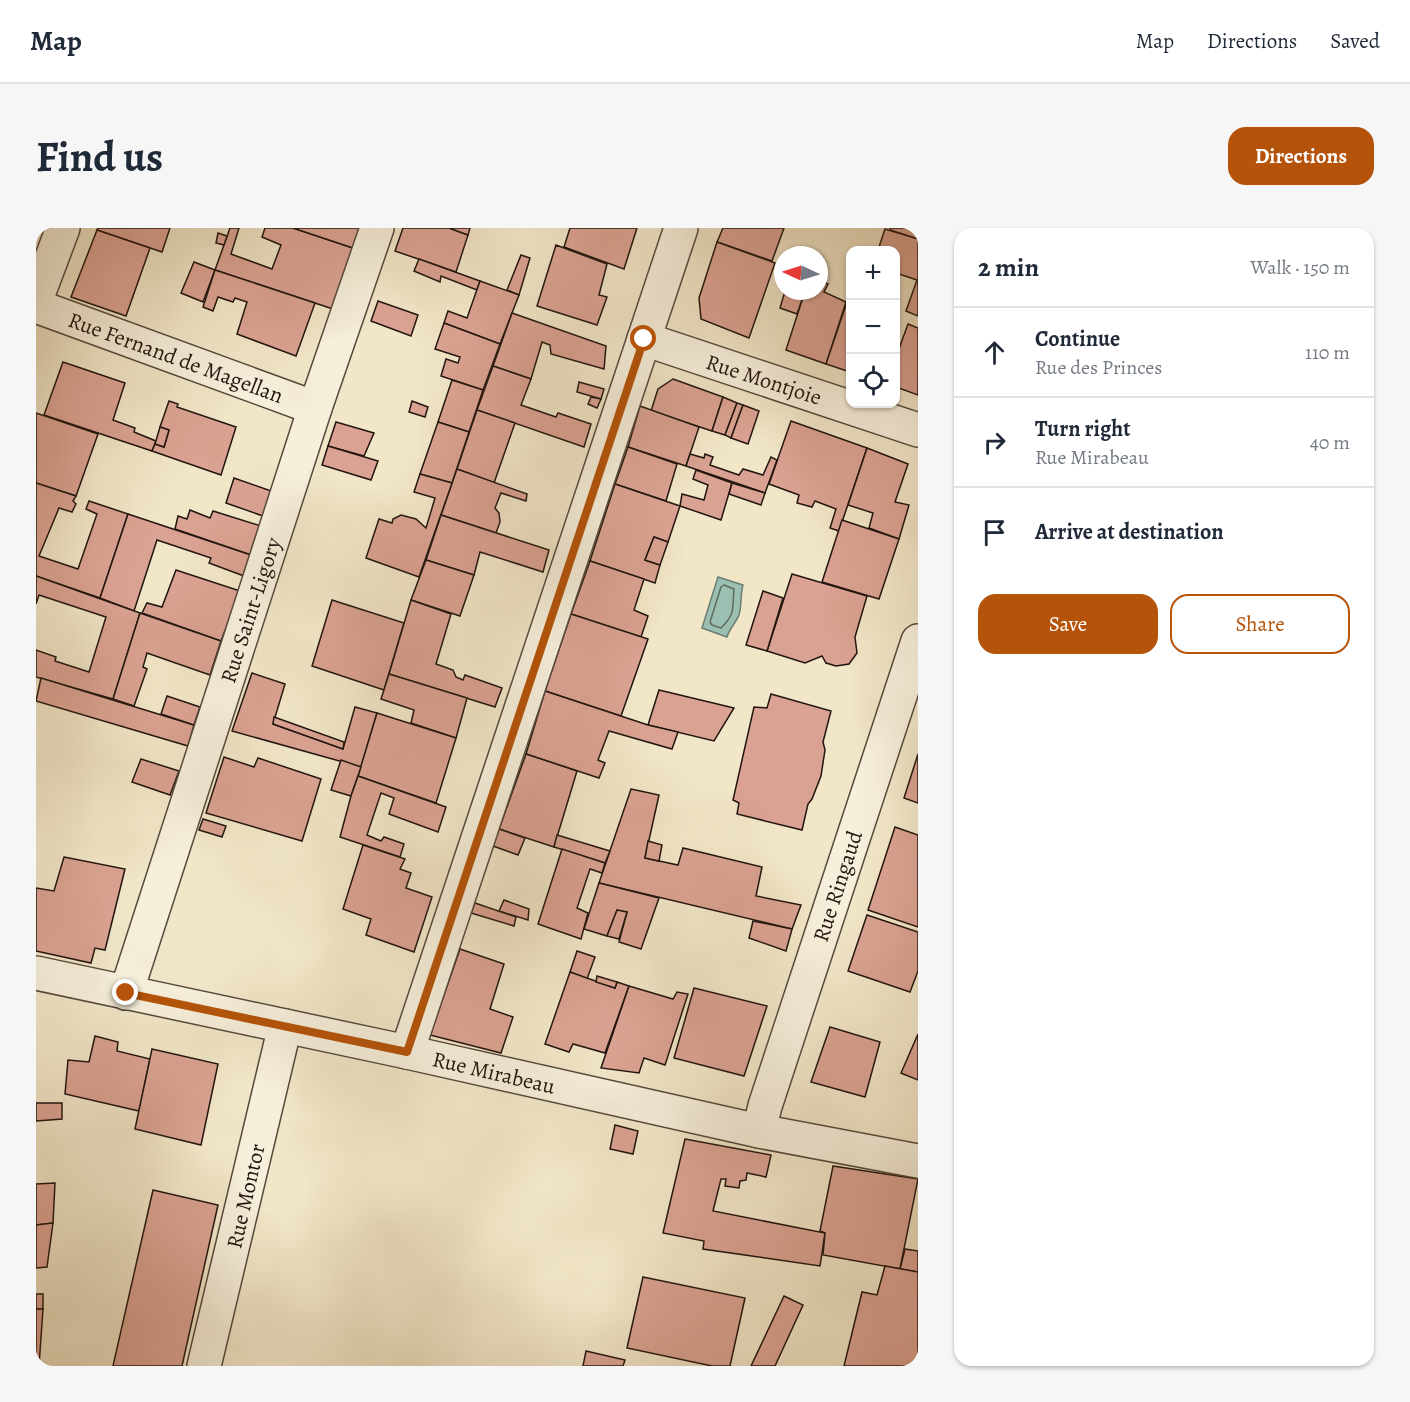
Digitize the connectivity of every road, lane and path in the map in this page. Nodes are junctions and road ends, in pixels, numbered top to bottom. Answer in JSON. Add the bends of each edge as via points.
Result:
{"nodes":[{"id":1,"x":63,"y":228,"type":"edge"},
{"id":2,"x":377,"y":228,"type":"edge"},
{"id":3,"x":681,"y":228,"type":"edge"},
{"id":4,"x":36,"y":300,"type":"edge"},
{"id":5,"x":36,"y":306,"type":"edge"},
{"id":6,"x":644,"y":339,"type":"junction"},
{"id":7,"x":315,"y":408,"type":"junction"},
{"id":8,"x":918,"y":430,"type":"edge"},
{"id":9,"x":918,"y":641,"type":"edge"},
{"id":10,"x":36,"y":973,"type":"edge"},
{"id":11,"x":126,"y":993,"type":"junction"},
{"id":12,"x":285,"y":1026,"type":"junction"},
{"id":13,"x":407,"y":1052,"type":"junction"},
{"id":14,"x":759,"y":1131,"type":"junction"},
{"id":15,"x":918,"y":1161,"type":"edge"},
{"id":16,"x":204,"y":1366,"type":"edge"}],
"edges":[{"from":1,"to":4,"type":"street"},
{"from":2,"to":7,"type":"street","name":"Rue Saint-Ligory"},
{"from":3,"to":6,"type":"street"},
{"from":5,"to":7,"type":"street","name":"Rue Fernand de Magellan"},
{"from":6,"to":8,"type":"street","name":"Rue Montjoie"},
{"from":6,"to":13,"type":"street"},
{"from":7,"to":11,"type":"street","name":"Rue Saint-Ligory"},
{"from":9,"to":14,"type":"street","name":"Rue Ringaud"},
{"from":10,"to":11,"type":"street","name":"Rue Mirabeau"},
{"from":11,"to":12,"type":"street","name":"Rue Mirabeau"},
{"from":12,"to":13,"type":"street","name":"Rue Mirabeau"},
{"from":12,"to":16,"type":"street","name":"Rue Montor"},
{"from":13,"to":14,"type":"street","name":"Rue Mirabeau"},
{"from":14,"to":15,"type":"street","name":"Rue Mirabeau"}]}
